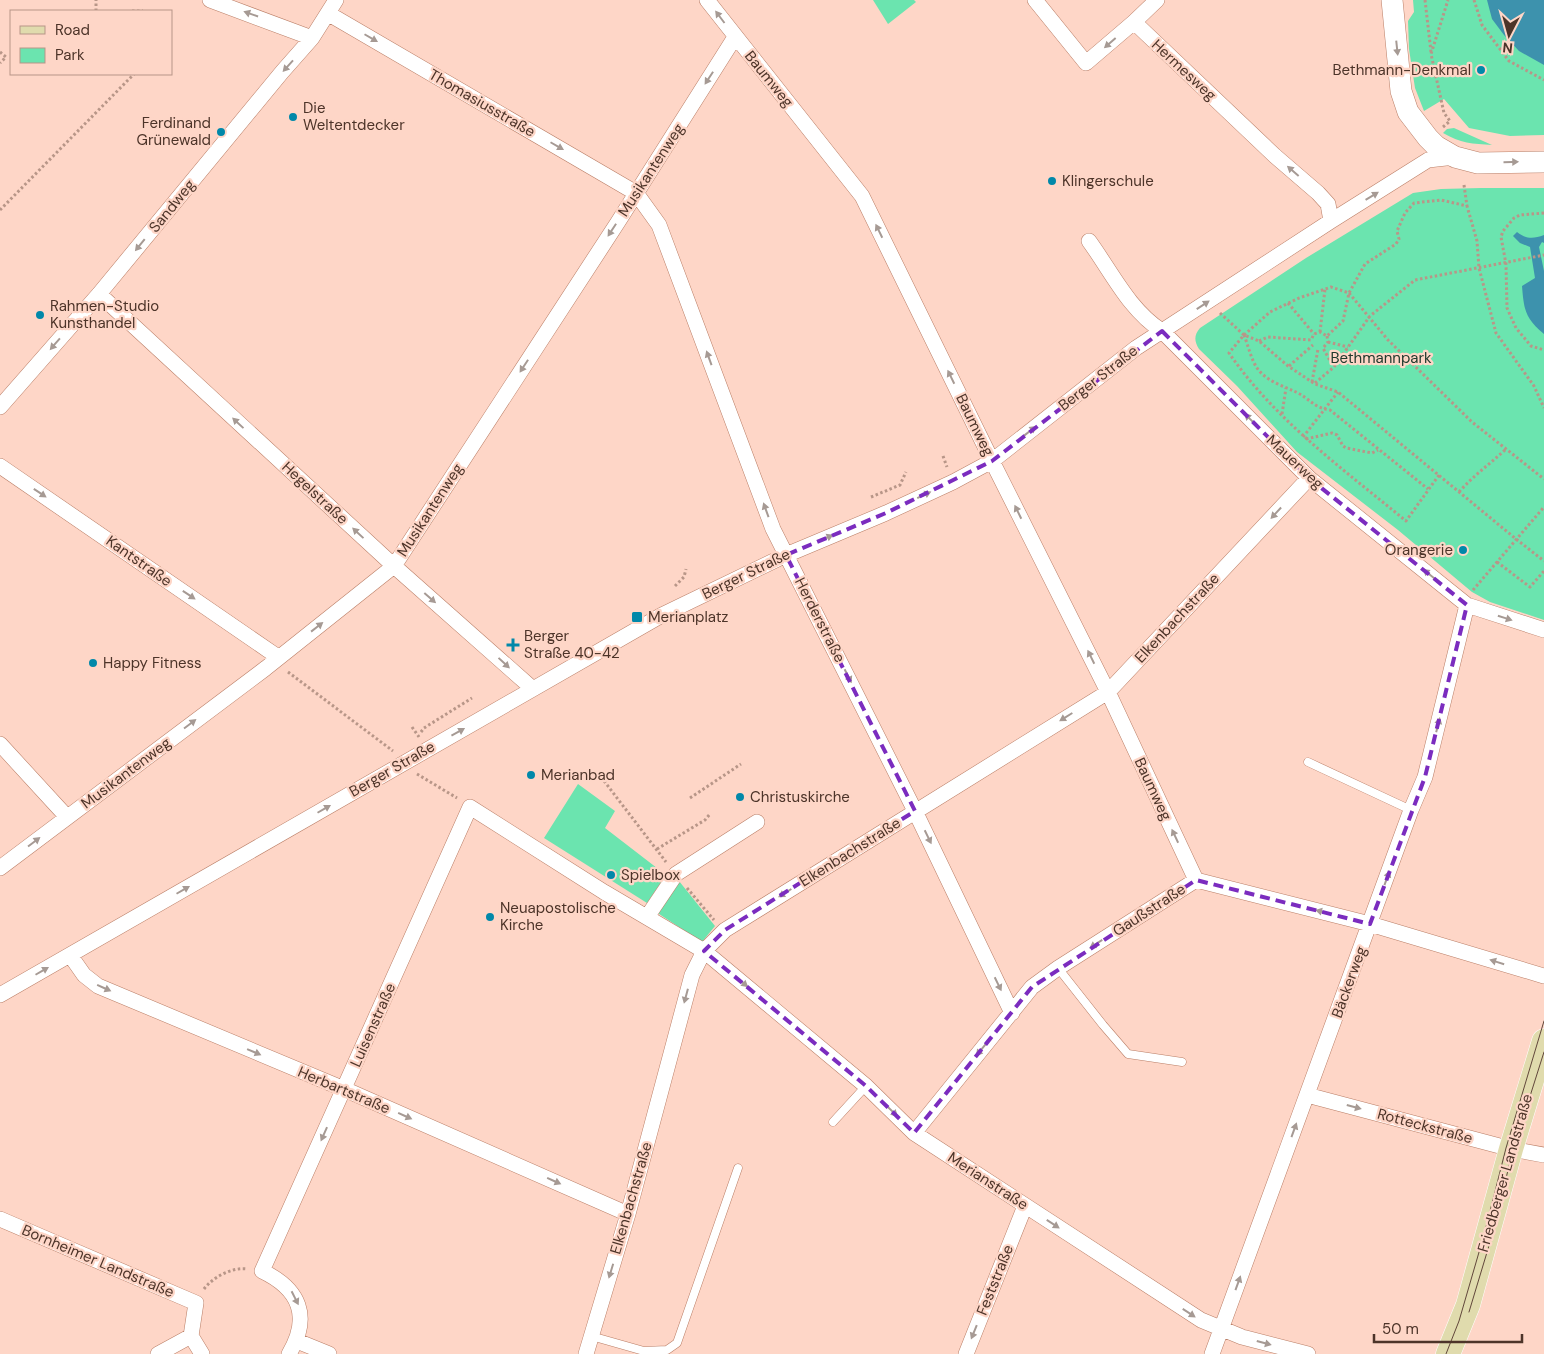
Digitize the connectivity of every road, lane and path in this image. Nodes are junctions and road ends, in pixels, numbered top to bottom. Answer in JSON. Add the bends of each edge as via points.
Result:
{"nodes":[{"id":1,"x":210,"y":0,"type":"edge"},
{"id":2,"x":336,"y":0,"type":"edge"},
{"id":3,"x":707,"y":0,"type":"edge"},
{"id":4,"x":1035,"y":0,"type":"edge"},
{"id":5,"x":1157,"y":0,"type":"edge"},
{"id":6,"x":1392,"y":0,"type":"edge"},
{"id":7,"x":1425,"y":0,"type":"edge"},
{"id":8,"x":1448,"y":0,"type":"edge"},
{"id":9,"x":1474,"y":0,"type":"edge"},
{"id":10,"x":328,"y":14,"type":"junction"},
{"id":11,"x":1134,"y":22,"type":"junction"},
{"id":12,"x":735,"y":37,"type":"junction"},
{"id":13,"x":312,"y":38,"type":"junction"},
{"id":14,"x":0,"y":52,"type":"edge"},
{"id":15,"x":1431,"y":54,"type":"junction"},
{"id":16,"x":0,"y":63,"type":"edge"},
{"id":17,"x":133,"y":75,"type":"edge"},
{"id":18,"x":1544,"y":80,"type":"edge"},
{"id":19,"x":1450,"y":121,"type":"dead end"},
{"id":20,"x":1454,"y":157,"type":"junction"},
{"id":21,"x":1544,"y":162,"type":"edge"},
{"id":22,"x":1464,"y":185,"type":"dead end"},
{"id":23,"x":636,"y":193,"type":"junction"},
{"id":24,"x":1466,"y":206,"type":"junction"},
{"id":25,"x":0,"y":210,"type":"edge"},
{"id":26,"x":1544,"y":213,"type":"edge"},
{"id":27,"x":1330,"y":221,"type":"junction"},
{"id":28,"x":1088,"y":241,"type":"dead end"},
{"id":29,"x":1544,"y":255,"type":"edge"},
{"id":30,"x":1506,"y":264,"type":"junction"},
{"id":31,"x":1480,"y":268,"type":"junction"},
{"id":32,"x":1325,"y":289,"type":"junction"},
{"id":33,"x":1349,"y":293,"type":"junction"},
{"id":34,"x":99,"y":294,"type":"junction"},
{"id":35,"x":1288,"y":303,"type":"junction"},
{"id":36,"x":1218,"y":311,"type":"dead end"},
{"id":37,"x":1370,"y":316,"type":"junction"},
{"id":38,"x":1162,"y":331,"type":"junction"},
{"id":39,"x":1320,"y":332,"type":"junction"},
{"id":40,"x":1314,"y":334,"type":"junction"},
{"id":41,"x":1244,"y":335,"type":"junction"},
{"id":42,"x":1327,"y":336,"type":"junction"},
{"id":43,"x":1259,"y":340,"type":"junction"},
{"id":44,"x":1311,"y":340,"type":"junction"},
{"id":45,"x":1328,"y":342,"type":"junction"},
{"id":46,"x":1313,"y":345,"type":"junction"},
{"id":47,"x":1348,"y":347,"type":"junction"},
{"id":48,"x":1323,"y":348,"type":"junction"},
{"id":49,"x":1318,"y":349,"type":"junction"},
{"id":50,"x":1544,"y":350,"type":"edge"},
{"id":51,"x":1289,"y":366,"type":"junction"},
{"id":52,"x":1334,"y":367,"type":"junction"},
{"id":53,"x":1313,"y":383,"type":"junction"},
{"id":54,"x":1286,"y":388,"type":"junction"},
{"id":55,"x":1338,"y":392,"type":"junction"},
{"id":56,"x":0,"y":407,"type":"edge"},
{"id":57,"x":1544,"y":408,"type":"edge"},
{"id":58,"x":1324,"y":409,"type":"junction"},
{"id":59,"x":1282,"y":415,"type":"junction"},
{"id":60,"x":1304,"y":438,"type":"junction"},
{"id":61,"x":1506,"y":449,"type":"junction"},
{"id":62,"x":1378,"y":450,"type":"junction"},
{"id":63,"x":992,"y":461,"type":"junction"},
{"id":64,"x":0,"y":466,"type":"edge"},
{"id":65,"x":906,"y":472,"type":"dead end"},
{"id":66,"x":1439,"y":475,"type":"junction"},
{"id":67,"x":1309,"y":478,"type":"junction"},
{"id":68,"x":1544,"y":479,"type":"edge"},
{"id":69,"x":1428,"y":489,"type":"junction"},
{"id":70,"x":1459,"y":492,"type":"junction"},
{"id":71,"x":871,"y":497,"type":"dead end"},
{"id":72,"x":1544,"y":507,"type":"edge"},
{"id":73,"x":1516,"y":539,"type":"junction"},
{"id":74,"x":786,"y":554,"type":"junction"},
{"id":75,"x":1544,"y":561,"type":"edge"},
{"id":76,"x":1497,"y":562,"type":"junction"},
{"id":77,"x":394,"y":566,"type":"junction"},
{"id":78,"x":686,"y":569,"type":"dead end"},
{"id":79,"x":1544,"y":571,"type":"edge"},
{"id":80,"x":675,"y":586,"type":"dead end"},
{"id":81,"x":1469,"y":600,"type":"junction"},
{"id":82,"x":1544,"y":630,"type":"edge"},
{"id":83,"x":278,"y":657,"type":"junction"},
{"id":84,"x":533,"y":689,"type":"junction"},
{"id":85,"x":1108,"y":692,"type":"junction"},
{"id":86,"x":472,"y":698,"type":"dead end"},
{"id":87,"x":424,"y":728,"type":"dead end"},
{"id":88,"x":0,"y":744,"type":"edge"},
{"id":89,"x":1308,"y":762,"type":"dead end"},
{"id":90,"x":400,"y":764,"type":"junction"},
{"id":91,"x":741,"y":764,"type":"dead end"},
{"id":92,"x":601,"y":777,"type":"dead end"},
{"id":93,"x":690,"y":798,"type":"dead end"},
{"id":94,"x":470,"y":807,"type":"junction"},
{"id":95,"x":1411,"y":810,"type":"junction"},
{"id":96,"x":915,"y":811,"type":"junction"},
{"id":97,"x":710,"y":814,"type":"dead end"},
{"id":98,"x":67,"y":817,"type":"junction"},
{"id":99,"x":757,"y":822,"type":"dead end"},
{"id":100,"x":657,"y":849,"type":"junction"},
{"id":101,"x":0,"y":868,"type":"edge"},
{"id":102,"x":676,"y":874,"type":"junction"},
{"id":103,"x":1196,"y":880,"type":"junction"},
{"id":104,"x":647,"y":917,"type":"junction"},
{"id":105,"x":1370,"y":924,"type":"junction"},
{"id":106,"x":723,"y":932,"type":"junction"},
{"id":107,"x":704,"y":951,"type":"junction"},
{"id":108,"x":70,"y":955,"type":"junction"},
{"id":109,"x":1058,"y":968,"type":"junction"},
{"id":110,"x":1544,"y":976,"type":"edge"},
{"id":111,"x":0,"y":996,"type":"edge"},
{"id":112,"x":1012,"y":1012,"type":"junction"},
{"id":113,"x":1544,"y":1041,"type":"edge"},
{"id":114,"x":1182,"y":1062,"type":"dead end"},
{"id":115,"x":866,"y":1086,"type":"junction"},
{"id":116,"x":344,"y":1089,"type":"junction"},
{"id":117,"x":1306,"y":1095,"type":"junction"},
{"id":118,"x":833,"y":1122,"type":"dead end"},
{"id":119,"x":914,"y":1133,"type":"junction"},
{"id":120,"x":1511,"y":1149,"type":"junction"},
{"id":121,"x":1544,"y":1155,"type":"edge"},
{"id":122,"x":738,"y":1168,"type":"dead end"},
{"id":123,"x":1025,"y":1206,"type":"junction"},
{"id":124,"x":628,"y":1214,"type":"junction"},
{"id":125,"x":0,"y":1219,"type":"edge"},
{"id":126,"x":262,"y":1271,"type":"junction"},
{"id":127,"x":196,"y":1303,"type":"junction"},
{"id":128,"x":1468,"y":1305,"type":"junction"},
{"id":129,"x":1221,"y":1329,"type":"junction"},
{"id":130,"x":191,"y":1336,"type":"junction"},
{"id":131,"x":591,"y":1336,"type":"junction"},
{"id":132,"x":297,"y":1340,"type":"junction"},
{"id":133,"x":158,"y":1354,"type":"edge"},
{"id":134,"x":202,"y":1354,"type":"edge"},
{"id":135,"x":289,"y":1354,"type":"edge"},
{"id":136,"x":329,"y":1354,"type":"edge"},
{"id":137,"x":586,"y":1354,"type":"edge"},
{"id":138,"x":966,"y":1354,"type":"edge"},
{"id":139,"x":1212,"y":1354,"type":"edge"},
{"id":140,"x":1308,"y":1354,"type":"edge"},
{"id":141,"x":1448,"y":1354,"type":"edge"},
{"id":142,"x":1466,"y":1354,"type":"edge"}],
"edges":[{"from":13,"to":1,"type":"street","one_way":true},
{"from":2,"to":10,"type":"street","name":"Sandweg"},
{"from":12,"to":3,"type":"street","name":"Baumweg","one_way":true},
{"from":11,"to":4,"type":"street","one_way":true,"via":[[1086,63]]},
{"from":5,"to":11,"type":"street"},
{"from":6,"to":20,"type":"main road","one_way":true,"via":[[1401,91],[1408,112],[1432,142]]},
{"from":7,"to":15,"type":"path"},
{"from":8,"to":15,"type":"path"},
{"from":9,"to":18,"type":"path","via":[[1482,25],[1509,61]]},
{"from":10,"to":13,"type":"street","name":"Sandweg"},
{"from":10,"to":23,"type":"street","name":"Thomasiusstraße","one_way":true},
{"from":27,"to":11,"type":"street","name":"Hermesweg","one_way":true,"via":[[1328,204],[1318,193]]},
{"from":12,"to":23,"type":"street","name":"Musikantenweg","one_way":true},
{"from":63,"to":12,"type":"street","name":"Baumweg","one_way":true,"via":[[862,196]]},
{"from":13,"to":34,"type":"street","name":"Sandweg","one_way":true},
{"from":14,"to":16,"type":"path","via":[[6,57]]},
{"from":15,"to":19,"type":"path","via":[[1444,113]]},
{"from":17,"to":25,"type":"path"},
{"from":20,"to":21,"type":"main road","one_way":true,"via":[[1478,163]]},
{"from":27,"to":20,"type":"street","name":"Berger Straße","one_way":true,"via":[[1428,160]]},
{"from":22,"to":24,"type":"path"},
{"from":74,"to":23,"type":"street","name":"Herderstraße","one_way":true,"via":[[773,529],[659,225]]},
{"from":23,"to":77,"type":"street","name":"Musikantenweg","one_way":true},
{"from":24,"to":31,"type":"path","via":[[1477,241]]},
{"from":24,"to":33,"type":"path","via":[[1441,200],[1414,203],[1402,218],[1396,244],[1365,264]]},
{"from":26,"to":30,"type":"path","via":[[1520,215],[1503,231],[1501,237]]},
{"from":38,"to":27,"type":"street","name":"Berger Straße","one_way":true},
{"from":28,"to":38,"type":"street","name":"Mauerweg","via":[[1138,311]]},
{"from":29,"to":30,"type":"path"},
{"from":30,"to":31,"type":"path"},
{"from":30,"to":50,"type":"path","via":[[1506,308],[1516,328],[1531,346]]},
{"from":31,"to":37,"type":"path","via":[[1415,280]]},
{"from":31,"to":57,"type":"path","via":[[1496,333],[1534,386]]},
{"from":32,"to":33,"type":"path","via":[[1331,287]]},
{"from":32,"to":35,"type":"path"},
{"from":32,"to":39,"type":"path"},
{"from":33,"to":37,"type":"path"},
{"from":33,"to":42,"type":"path","via":[[1343,321]]},
{"from":34,"to":56,"type":"street","name":"Sandweg","one_way":true},
{"from":77,"to":34,"type":"street","name":"Hegelstraße","one_way":true},
{"from":35,"to":40,"type":"path"},
{"from":35,"to":41,"type":"path","via":[[1270,312]]},
{"from":36,"to":41,"type":"path"},
{"from":37,"to":47,"type":"path"},
{"from":37,"to":61,"type":"path","via":[[1416,368],[1472,422]]},
{"from":63,"to":38,"type":"street","name":"Berger Straße","one_way":true},
{"from":67,"to":38,"type":"street","name":"Mauerweg","one_way":true},
{"from":39,"to":40,"type":"path"},
{"from":39,"to":42,"type":"path"},
{"from":40,"to":44,"type":"path"},
{"from":41,"to":43,"type":"path"},
{"from":41,"to":54,"type":"path","via":[[1257,368]]},
{"from":41,"to":59,"type":"path","via":[[1229,352],[1244,375]]},
{"from":42,"to":45,"type":"path"},
{"from":43,"to":44,"type":"path","via":[[1268,337]]},
{"from":43,"to":51,"type":"path"},
{"from":44,"to":46,"type":"path"},
{"from":45,"to":47,"type":"path"},
{"from":45,"to":48,"type":"path"},
{"from":46,"to":49,"type":"path"},
{"from":46,"to":51,"type":"path"},
{"from":47,"to":52,"type":"path"},
{"from":48,"to":49,"type":"path"},
{"from":48,"to":52,"type":"path"},
{"from":49,"to":53,"type":"path"},
{"from":51,"to":53,"type":"path"},
{"from":52,"to":53,"type":"path"},
{"from":53,"to":55,"type":"path"},
{"from":54,"to":58,"type":"path"},
{"from":54,"to":59,"type":"path"},
{"from":55,"to":58,"type":"path"},
{"from":55,"to":66,"type":"path"},
{"from":58,"to":60,"type":"path"},
{"from":58,"to":62,"type":"path","via":[[1330,410]]},
{"from":59,"to":60,"type":"path"},
{"from":60,"to":62,"type":"path","via":[[1332,433],[1346,448],[1372,453]]},
{"from":60,"to":69,"type":"path","via":[[1406,521]]},
{"from":61,"to":68,"type":"path"},
{"from":61,"to":70,"type":"path"},
{"from":62,"to":69,"type":"path"},
{"from":74,"to":63,"type":"street","name":"Berger Straße","one_way":true,"via":[[894,509]]},
{"from":85,"to":63,"type":"street","name":"Baumweg","one_way":true},
{"from":64,"to":83,"type":"street","name":"Kantstraße","one_way":true},
{"from":65,"to":71,"type":"path","via":[[900,485]]},
{"from":66,"to":69,"type":"path"},
{"from":66,"to":70,"type":"path"},
{"from":81,"to":67,"type":"street","name":"Mauerweg","one_way":true},
{"from":67,"to":85,"type":"street","name":"Elkenbachstraße","one_way":true},
{"from":70,"to":73,"type":"path"},
{"from":72,"to":73,"type":"path"},
{"from":73,"to":75,"type":"path"},
{"from":73,"to":76,"type":"path"},
{"from":74,"to":84,"type":"street","name":"Berger Straße","via":[[662,614]]},
{"from":74,"to":96,"type":"street","name":"Herderstraße","one_way":true},
{"from":76,"to":79,"type":"path","via":[[1530,587]]},
{"from":76,"to":81,"type":"path"},
{"from":83,"to":77,"type":"street","name":"Musikantenweg","one_way":true},
{"from":77,"to":84,"type":"street","name":"Hegelstraße","one_way":true},
{"from":78,"to":80,"type":"path","via":[[684,577]]},
{"from":81,"to":82,"type":"street","name":"Mauerweg","one_way":true},
{"from":95,"to":81,"type":"street","name":"Bäckerweg","one_way":true,"via":[[1425,777]]},
{"from":83,"to":90,"type":"path","via":[[284,668],[300,682],[400,757]]},
{"from":98,"to":83,"type":"street","name":"Musikantenweg","one_way":true},
{"from":90,"to":84,"type":"street","name":"Berger Straße","one_way":true},
{"from":85,"to":96,"type":"street","name":"Elkenbachstraße","one_way":true},
{"from":103,"to":85,"type":"street","name":"Baumweg","one_way":true},
{"from":86,"to":87,"type":"path"},
{"from":88,"to":98,"type":"street"},
{"from":89,"to":95,"type":"lane"},
{"from":90,"to":94,"type":"path"},
{"from":108,"to":90,"type":"street","name":"Berger Straße","one_way":true},
{"from":91,"to":93,"type":"path"},
{"from":92,"to":100,"type":"path"},
{"from":94,"to":104,"type":"street"},
{"from":94,"to":116,"type":"street","name":"Luisenstraße"},
{"from":105,"to":95,"type":"street","name":"Bäckerweg","one_way":true},
{"from":96,"to":106,"type":"street","name":"Elkenbachstraße","one_way":true},
{"from":96,"to":112,"type":"street","name":"Herderstraße","one_way":true},
{"from":97,"to":100,"type":"path"},
{"from":101,"to":98,"type":"street","name":"Musikantenweg","one_way":true},
{"from":99,"to":102,"type":"street"},
{"from":100,"to":102,"type":"path"},
{"from":102,"to":104,"type":"street"},
{"from":102,"to":106,"type":"path"},
{"from":105,"to":103,"type":"street","name":"Gaußstraße","one_way":true},
{"from":103,"to":109,"type":"street","name":"Gaußstraße","one_way":true},
{"from":104,"to":107,"type":"street"},
{"from":110,"to":105,"type":"street","name":"Gaußstraße","one_way":true},
{"from":105,"to":117,"type":"street","name":"Bäckerweg"},
{"from":106,"to":107,"type":"street","name":"Elkenbachstraße"},
{"from":107,"to":115,"type":"street","name":"Merianstraße","one_way":true},
{"from":107,"to":124,"type":"street","name":"Elkenbachstraße","one_way":true,"via":[[692,975]]},
{"from":111,"to":108,"type":"street","name":"Berger Straße","one_way":true},
{"from":108,"to":116,"type":"street","name":"Herbartstraße","one_way":true,"via":[[84,975],[98,986]]},
{"from":109,"to":112,"type":"street","name":"Gaußstraße","via":[[1032,987]]},
{"from":109,"to":114,"type":"lane","via":[[1128,1054]]},
{"from":112,"to":119,"type":"street","name":"Gaußstraße","one_way":true},
{"from":113,"to":120,"type":"main road","name":"Friedberger Landstraße"},
{"from":115,"to":118,"type":"lane"},
{"from":115,"to":119,"type":"street","name":"Merianstraße","one_way":true},
{"from":116,"to":124,"type":"street","name":"Herbartstraße","one_way":true},
{"from":116,"to":126,"type":"street","name":"Luisenstraße","one_way":true},
{"from":117,"to":120,"type":"street","name":"Rotteckstraße","one_way":true},
{"from":129,"to":117,"type":"street","name":"Bäckerweg","one_way":true},
{"from":119,"to":123,"type":"street","name":"Merianstraße"},
{"from":120,"to":121,"type":"street","name":"Rotteckstraße"},
{"from":120,"to":128,"type":"main road","name":"Friedberger Landstraße"},
{"from":122,"to":131,"type":"lane","via":[[677,1343],[667,1350],[644,1351]]},
{"from":123,"to":129,"type":"street","name":"Merianstraße","one_way":true,"via":[[1201,1320]]},
{"from":123,"to":138,"type":"street","name":"Feststraße","one_way":true},
{"from":124,"to":131,"type":"street","name":"Elkenbachstraße","one_way":true},
{"from":125,"to":127,"type":"street","name":"Bornheimer Landstraße"},
{"from":126,"to":127,"type":"path","via":[[242,1268],[222,1274],[206,1286]]},
{"from":126,"to":132,"type":"street","one_way":true,"via":[[278,1278],[291,1290],[299,1306],[301,1324]]},
{"from":127,"to":130,"type":"street"},
{"from":128,"to":141,"type":"main road","name":"Friedberger Landstraße"},
{"from":128,"to":142,"type":"main road","name":"Friedberger Landstraße"},
{"from":129,"to":139,"type":"street","name":"Bäckerweg"},
{"from":129,"to":140,"type":"street","name":"Merianstraße","one_way":true},
{"from":130,"to":133,"type":"street"},
{"from":130,"to":134,"type":"street"},
{"from":131,"to":137,"type":"street","name":"Elkenbachstraße"},
{"from":132,"to":135,"type":"street"},
{"from":132,"to":136,"type":"street"}]}
